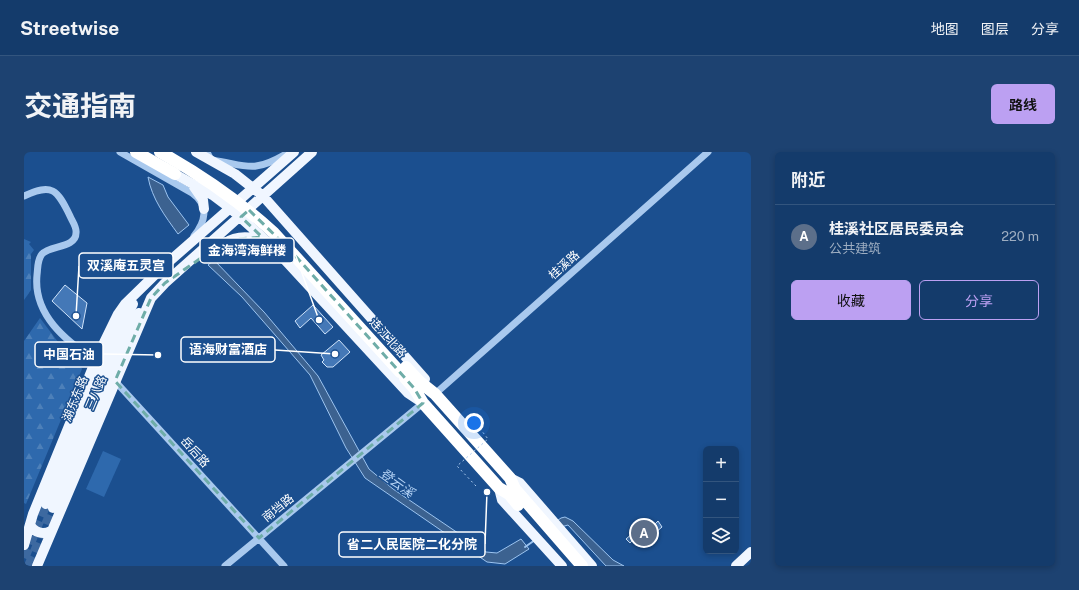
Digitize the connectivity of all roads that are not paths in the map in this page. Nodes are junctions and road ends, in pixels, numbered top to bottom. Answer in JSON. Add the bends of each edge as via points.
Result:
{"nodes":[{"id":1,"x":120,"y":152,"type":"edge"},
{"id":2,"x":136,"y":152,"type":"edge"},
{"id":3,"x":160,"y":152,"type":"edge"},
{"id":4,"x":176,"y":152,"type":"edge"},
{"id":5,"x":196,"y":152,"type":"edge"},
{"id":6,"x":290,"y":152,"type":"edge"},
{"id":7,"x":294,"y":152,"type":"edge"},
{"id":8,"x":312,"y":152,"type":"edge"},
{"id":9,"x":708,"y":152,"type":"edge"},
{"id":10,"x":209,"y":156,"type":"edge"},
{"id":11,"x":175,"y":177,"type":"junction"},
{"id":12,"x":253,"y":188,"type":"junction"},
{"id":13,"x":24,"y":196,"type":"edge"},
{"id":14,"x":263,"y":196,"type":"junction"},
{"id":15,"x":230,"y":208,"type":"junction"},
{"id":16,"x":204,"y":209,"type":"junction"},
{"id":17,"x":241,"y":217,"type":"junction"},
{"id":18,"x":272,"y":247,"type":"junction"},
{"id":19,"x":185,"y":248,"type":"junction"},
{"id":20,"x":181,"y":269,"type":"junction"},
{"id":21,"x":145,"y":285,"type":"junction"},
{"id":22,"x":151,"y":298,"type":"junction"},
{"id":23,"x":96,"y":361,"type":"junction"},
{"id":24,"x":403,"y":369,"type":"junction"},
{"id":25,"x":116,"y":381,"type":"junction"},
{"id":26,"x":435,"y":394,"type":"junction"},
{"id":27,"x":423,"y":403,"type":"junction"},
{"id":28,"x":510,"y":478,"type":"junction"},
{"id":29,"x":499,"y":488,"type":"junction"},
{"id":30,"x":533,"y":516,"type":"junction"},
{"id":31,"x":27,"y":528,"type":"edge"},
{"id":32,"x":51,"y":531,"type":"junction"},
{"id":33,"x":259,"y":538,"type":"junction"},
{"id":34,"x":24,"y":545,"type":"edge"},
{"id":35,"x":751,"y":552,"type":"edge"},
{"id":36,"x":36,"y":566,"type":"edge"},
{"id":37,"x":225,"y":566,"type":"edge"},
{"id":38,"x":284,"y":566,"type":"edge"},
{"id":39,"x":562,"y":566,"type":"edge"},
{"id":40,"x":572,"y":566,"type":"edge"},
{"id":41,"x":582,"y":566,"type":"edge"},
{"id":42,"x":592,"y":566,"type":"edge"},
{"id":43,"x":736,"y":566,"type":"edge"}],
"edges":[{"from":1,"to":11,"type":"street","via":[[148,168]]},
{"from":2,"to":11,"type":"highway"},
{"from":3,"to":24,"type":"highway","name":"连江北路","bridge":true,"via":[[218,186],[270,228]]},
{"from":4,"to":24,"type":"highway","name":"连江北路","via":[[223,180],[261,210],[297,246]]},
{"from":5,"to":10,"type":"main road"},
{"from":6,"to":10,"type":"street","via":[[268,164],[254,167]]},
{"from":7,"to":12,"type":"main road","name":"三八路"},
{"from":8,"to":14,"type":"main road","name":"三八路"},
{"from":9,"to":26,"type":"street","name":"桂溪路"},
{"from":10,"to":12,"type":"main road"},
{"from":11,"to":15,"type":"main road","via":[[214,196]]},
{"from":11,"to":16,"type":"street","via":[[197,196]]},
{"from":11,"to":16,"type":"main road","via":[[198,190]]},
{"from":12,"to":14,"type":"main road"},
{"from":12,"to":15,"type":"main road","name":"三八路"},
{"from":13,"to":23,"type":"street","via":[[40,189],[54,192],[64,203],[76,230],[72,241],[46,251],[40,258],[38,295],[42,307],[55,327]]},
{"from":14,"to":17,"type":"main road","name":"三八路"},
{"from":14,"to":26,"type":"main road","via":[[424,378]]},
{"from":15,"to":17,"type":"main road"},
{"from":15,"to":19,"type":"main road","name":"三八路"},
{"from":16,"to":19,"type":"street","via":[[203,221]]},
{"from":17,"to":18,"type":"main road"},
{"from":17,"to":20,"type":"main road","name":"三八路"},
{"from":18,"to":20,"type":"main road","via":[[249,237],[231,239],[223,242],[198,263]]},
{"from":18,"to":27,"type":"main road","via":[[408,393]]},
{"from":19,"to":21,"type":"main road","name":"三八路"},
{"from":20,"to":22,"type":"main road","name":"三八路"},
{"from":21,"to":22,"type":"main road","name":"湖东东路","via":[[117,333],[50,506],[124,338],[132,322]]},
{"from":21,"to":23,"type":"main road","name":"三八路","via":[[118,314]]},
{"from":22,"to":25,"type":"main road","name":"三八路"},
{"from":23,"to":31,"type":"main road","name":"三八路"},
{"from":24,"to":26,"type":"highway","name":"连江北路"},
{"from":24,"to":27,"type":"highway","name":"连江北路"},
{"from":25,"to":32,"type":"main road","name":"三八路"},
{"from":25,"to":33,"type":"street","name":"岳后路"},
{"from":26,"to":28,"type":"highway","name":"连江北路"},
{"from":27,"to":29,"type":"highway","name":"连江北路"},
{"from":27,"to":33,"type":"street","name":"南垱路"},
{"from":28,"to":30,"type":"highway","name":"连江北路"},
{"from":28,"to":42,"type":"main road","via":[[520,483]]},
{"from":29,"to":30,"type":"highway","name":"连江北路"},
{"from":29,"to":39,"type":"main road","via":[[502,500]]},
{"from":30,"to":40,"type":"highway","name":"连江北路"},
{"from":30,"to":41,"type":"highway","name":"连江北路"},
{"from":31,"to":32,"type":"main road","via":[[39,533]]},
{"from":31,"to":34,"type":"main road","name":"三八路"},
{"from":32,"to":36,"type":"main road","name":"三八路"},
{"from":33,"to":37,"type":"street","name":"南垱路"},
{"from":33,"to":38,"type":"street","name":"岳后路"},
{"from":35,"to":43,"type":"main road"}]}
